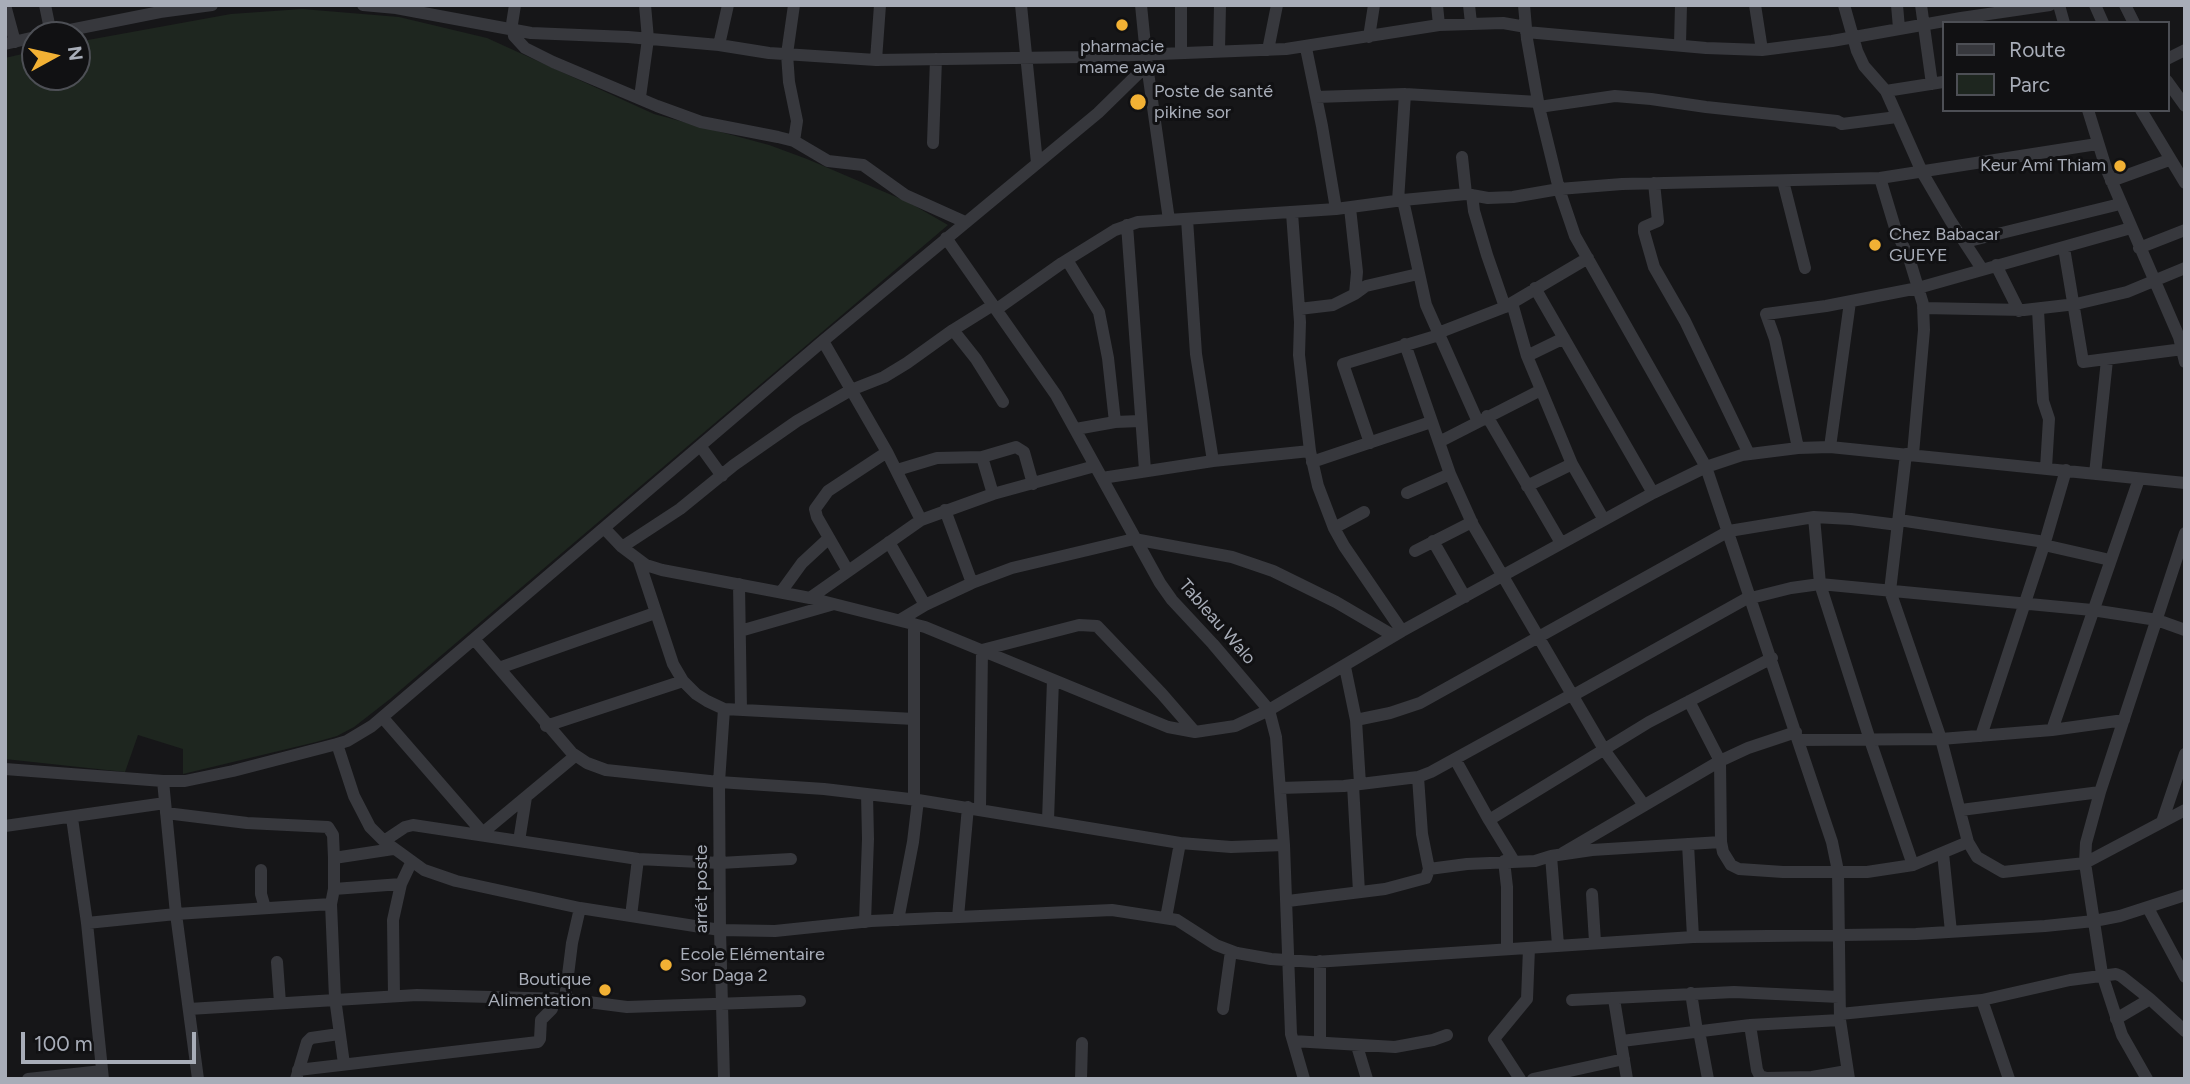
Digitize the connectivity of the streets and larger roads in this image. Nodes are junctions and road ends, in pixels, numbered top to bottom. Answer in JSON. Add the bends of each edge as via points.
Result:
{"nodes":[{"id":1,"x":5,"y":5,"type":"edge"},
{"id":2,"x":212,"y":5,"type":"edge"},
{"id":3,"x":363,"y":5,"type":"edge"},
{"id":4,"x":515,"y":5,"type":"edge"},
{"id":5,"x":645,"y":5,"type":"edge"},
{"id":6,"x":728,"y":5,"type":"edge"},
{"id":7,"x":794,"y":5,"type":"edge"},
{"id":8,"x":880,"y":5,"type":"edge"},
{"id":9,"x":1021,"y":5,"type":"edge"},
{"id":10,"x":1141,"y":5,"type":"edge"},
{"id":11,"x":1181,"y":5,"type":"edge"},
{"id":12,"x":1220,"y":5,"type":"edge"},
{"id":13,"x":1277,"y":5,"type":"edge"},
{"id":14,"x":1374,"y":5,"type":"edge"},
{"id":15,"x":1437,"y":5,"type":"edge"},
{"id":16,"x":1469,"y":5,"type":"edge"},
{"id":17,"x":1524,"y":5,"type":"edge"},
{"id":18,"x":1681,"y":5,"type":"edge"},
{"id":19,"x":1755,"y":5,"type":"edge"},
{"id":20,"x":1844,"y":5,"type":"edge"},
{"id":21,"x":1897,"y":5,"type":"edge"},
{"id":22,"x":1920,"y":5,"type":"edge"},
{"id":23,"x":2050,"y":5,"type":"edge"},
{"id":24,"x":2095,"y":5,"type":"edge"},
{"id":25,"x":2125,"y":5,"type":"edge"},
{"id":26,"x":396,"y":7,"type":"edge"},
{"id":27,"x":159,"y":8,"type":"edge"},
{"id":28,"x":1961,"y":11,"type":"edge"},
{"id":29,"x":2102,"y":21,"type":"edge"},
{"id":30,"x":2133,"y":21,"type":"edge"},
{"id":31,"x":1471,"y":23,"type":"junction"},
{"id":32,"x":91,"y":24,"type":"edge"},
{"id":33,"x":1439,"y":25,"type":"junction"},
{"id":34,"x":1922,"y":25,"type":"junction"},
{"id":35,"x":1899,"y":28,"type":"junction"},
{"id":36,"x":1526,"y":30,"type":"junction"},
{"id":37,"x":512,"y":31,"type":"junction"},
{"id":38,"x":1369,"y":37,"type":"junction"},
{"id":39,"x":1853,"y":37,"type":"junction"},
{"id":40,"x":649,"y":39,"type":"junction"},
{"id":41,"x":10,"y":43,"type":"edge"},
{"id":42,"x":1680,"y":44,"type":"junction"},
{"id":43,"x":719,"y":45,"type":"junction"},
{"id":44,"x":1306,"y":48,"type":"junction"},
{"id":45,"x":1219,"y":50,"type":"junction"},
{"id":46,"x":1268,"y":50,"type":"junction"},
{"id":47,"x":1762,"y":50,"type":"junction"},
{"id":48,"x":2185,"y":50,"type":"edge"},
{"id":49,"x":1181,"y":53,"type":"junction"},
{"id":50,"x":787,"y":54,"type":"junction"},
{"id":51,"x":1026,"y":57,"type":"junction"},
{"id":52,"x":2169,"y":58,"type":"edge"},
{"id":53,"x":936,"y":59,"type":"junction"},
{"id":54,"x":876,"y":60,"type":"junction"},
{"id":55,"x":1147,"y":60,"type":"junction"},
{"id":56,"x":1938,"y":83,"type":"edge"},
{"id":57,"x":2169,"y":84,"type":"edge"},
{"id":58,"x":1886,"y":91,"type":"junction"},
{"id":59,"x":1405,"y":94,"type":"junction"},
{"id":60,"x":640,"y":97,"type":"junction"},
{"id":61,"x":1316,"y":97,"type":"junction"},
{"id":62,"x":1539,"y":104,"type":"junction"},
{"id":63,"x":2185,"y":106,"type":"edge"},
{"id":64,"x":2089,"y":112,"type":"edge"},
{"id":65,"x":2142,"y":112,"type":"edge"},
{"id":66,"x":1897,"y":117,"type":"junction"},
{"id":67,"x":794,"y":141,"type":"junction"},
{"id":68,"x":933,"y":143,"type":"dead end"},
{"id":69,"x":2097,"y":144,"type":"junction"},
{"id":70,"x":1462,"y":157,"type":"dead end"},
{"id":71,"x":2169,"y":160,"type":"junction"},
{"id":72,"x":1037,"y":163,"type":"junction"},
{"id":73,"x":1922,"y":172,"type":"junction"},
{"id":74,"x":1881,"y":178,"type":"junction"},
{"id":75,"x":1783,"y":181,"type":"junction"},
{"id":76,"x":2111,"y":181,"type":"junction"},
{"id":77,"x":1654,"y":183,"type":"junction"},
{"id":78,"x":2185,"y":183,"type":"edge"},
{"id":79,"x":1559,"y":189,"type":"junction"},
{"id":80,"x":1469,"y":195,"type":"junction"},
{"id":81,"x":1400,"y":201,"type":"junction"},
{"id":82,"x":2120,"y":204,"type":"junction"},
{"id":83,"x":1350,"y":208,"type":"junction"},
{"id":84,"x":1336,"y":209,"type":"junction"},
{"id":85,"x":1292,"y":213,"type":"junction"},
{"id":86,"x":1186,"y":219,"type":"junction"},
{"id":87,"x":1169,"y":220,"type":"junction"},
{"id":88,"x":965,"y":222,"type":"junction"},
{"id":89,"x":1127,"y":225,"type":"junction"},
{"id":90,"x":2131,"y":228,"type":"junction"},
{"id":91,"x":2185,"y":230,"type":"edge"},
{"id":92,"x":946,"y":238,"type":"junction"},
{"id":93,"x":1965,"y":242,"type":"junction"},
{"id":94,"x":2064,"y":248,"type":"junction"},
{"id":95,"x":2139,"y":248,"type":"junction"},
{"id":96,"x":1588,"y":258,"type":"junction"},
{"id":97,"x":1067,"y":260,"type":"junction"},
{"id":98,"x":1996,"y":264,"type":"junction"},
{"id":99,"x":1805,"y":268,"type":"dead end"},
{"id":100,"x":2185,"y":268,"type":"edge"},
{"id":101,"x":1982,"y":269,"type":"junction"},
{"id":102,"x":1418,"y":274,"type":"junction"},
{"id":103,"x":2154,"y":281,"type":"junction"},
{"id":104,"x":1535,"y":288,"type":"junction"},
{"id":105,"x":1918,"y":288,"type":"junction"},
{"id":106,"x":1355,"y":294,"type":"junction"},
{"id":107,"x":1850,"y":302,"type":"junction"},
{"id":108,"x":2076,"y":304,"type":"junction"},
{"id":109,"x":1509,"y":305,"type":"junction"},
{"id":110,"x":995,"y":307,"type":"junction"},
{"id":111,"x":1923,"y":308,"type":"junction"},
{"id":112,"x":1299,"y":309,"type":"junction"},
{"id":113,"x":2019,"y":310,"type":"junction"},
{"id":114,"x":2038,"y":310,"type":"junction"},
{"id":115,"x":953,"y":330,"type":"junction"},
{"id":116,"x":1439,"y":334,"type":"junction"},
{"id":117,"x":1564,"y":338,"type":"junction"},
{"id":118,"x":823,"y":341,"type":"junction"},
{"id":119,"x":1405,"y":344,"type":"junction"},
{"id":120,"x":1527,"y":356,"type":"junction"},
{"id":121,"x":2184,"y":356,"type":"edge"},
{"id":122,"x":2107,"y":360,"type":"junction"},
{"id":123,"x":851,"y":390,"type":"junction"},
{"id":124,"x":1541,"y":390,"type":"junction"},
{"id":125,"x":1003,"y":402,"type":"dead end"},
{"id":126,"x":1482,"y":419,"type":"junction"},
{"id":127,"x":1140,"y":421,"type":"junction"},
{"id":128,"x":1115,"y":422,"type":"junction"},
{"id":129,"x":1431,"y":422,"type":"junction"},
{"id":130,"x":1076,"y":429,"type":"junction"},
{"id":131,"x":1439,"y":442,"type":"junction"},
{"id":132,"x":1370,"y":443,"type":"junction"},
{"id":133,"x":701,"y":447,"type":"junction"},
{"id":134,"x":1830,"y":447,"type":"junction"},
{"id":135,"x":1797,"y":448,"type":"junction"},
{"id":136,"x":887,"y":452,"type":"junction"},
{"id":137,"x":1749,"y":454,"type":"junction"},
{"id":138,"x":1910,"y":454,"type":"junction"},
{"id":139,"x":982,"y":457,"type":"junction"},
{"id":140,"x":1311,"y":457,"type":"junction"},
{"id":141,"x":1213,"y":461,"type":"junction"},
{"id":142,"x":1572,"y":464,"type":"junction"},
{"id":143,"x":1706,"y":467,"type":"junction"},
{"id":144,"x":2046,"y":468,"type":"junction"},
{"id":145,"x":897,"y":470,"type":"junction"},
{"id":146,"x":1145,"y":470,"type":"junction"},
{"id":147,"x":2066,"y":470,"type":"junction"},
{"id":148,"x":1098,"y":472,"type":"junction"},
{"id":149,"x":1450,"y":474,"type":"junction"},
{"id":150,"x":2095,"y":474,"type":"junction"},
{"id":151,"x":722,"y":476,"type":"junction"},
{"id":152,"x":2139,"y":479,"type":"junction"},
{"id":153,"x":2185,"y":483,"type":"edge"},
{"id":154,"x":1033,"y":484,"type":"junction"},
{"id":155,"x":1527,"y":486,"type":"junction"},
{"id":156,"x":1407,"y":493,"type":"dead end"},
{"id":157,"x":1653,"y":493,"type":"junction"},
{"id":158,"x":993,"y":494,"type":"junction"},
{"id":159,"x":945,"y":510,"type":"junction"},
{"id":160,"x":1364,"y":512,"type":"dead end"},
{"id":161,"x":1814,"y":517,"type":"junction"},
{"id":162,"x":921,"y":520,"type":"junction"},
{"id":163,"x":1604,"y":520,"type":"junction"},
{"id":164,"x":1472,"y":522,"type":"junction"},
{"id":165,"x":1898,"y":522,"type":"junction"},
{"id":166,"x":604,"y":528,"type":"junction"},
{"id":167,"x":1334,"y":528,"type":"junction"},
{"id":168,"x":1729,"y":531,"type":"junction"},
{"id":169,"x":2185,"y":533,"type":"edge"},
{"id":170,"x":829,"y":538,"type":"junction"},
{"id":171,"x":1135,"y":539,"type":"junction"},
{"id":172,"x":1433,"y":541,"type":"junction"},
{"id":173,"x":888,"y":542,"type":"junction"},
{"id":174,"x":1561,"y":543,"type":"junction"},
{"id":175,"x":2045,"y":543,"type":"junction"},
{"id":176,"x":622,"y":547,"type":"junction"},
{"id":177,"x":1415,"y":551,"type":"dead end"},
{"id":178,"x":2110,"y":560,"type":"junction"},
{"id":179,"x":639,"y":561,"type":"junction"},
{"id":180,"x":848,"y":571,"type":"junction"},
{"id":181,"x":1502,"y":578,"type":"junction"},
{"id":182,"x":972,"y":583,"type":"junction"},
{"id":183,"x":739,"y":584,"type":"junction"},
{"id":184,"x":1820,"y":584,"type":"junction"},
{"id":185,"x":1890,"y":591,"type":"junction"},
{"id":186,"x":781,"y":592,"type":"junction"},
{"id":187,"x":1465,"y":597,"type":"junction"},
{"id":188,"x":1751,"y":597,"type":"junction"},
{"id":189,"x":810,"y":598,"type":"junction"},
{"id":190,"x":835,"y":604,"type":"junction"},
{"id":191,"x":2024,"y":604,"type":"junction"},
{"id":192,"x":925,"y":605,"type":"junction"},
{"id":193,"x":2092,"y":610,"type":"junction"},
{"id":194,"x":655,"y":613,"type":"junction"},
{"id":195,"x":900,"y":620,"type":"junction"},
{"id":196,"x":2157,"y":620,"type":"junction"},
{"id":197,"x":914,"y":624,"type":"junction"},
{"id":198,"x":2185,"y":630,"type":"edge"},
{"id":199,"x":740,"y":631,"type":"junction"},
{"id":200,"x":1398,"y":634,"type":"junction"},
{"id":201,"x":1537,"y":637,"type":"junction"},
{"id":202,"x":474,"y":639,"type":"junction"},
{"id":203,"x":982,"y":650,"type":"junction"},
{"id":204,"x":1772,"y":658,"type":"junction"},
{"id":205,"x":1345,"y":667,"type":"junction"},
{"id":206,"x":499,"y":668,"type":"junction"},
{"id":207,"x":1053,"y":680,"type":"junction"},
{"id":208,"x":683,"y":681,"type":"junction"},
{"id":209,"x":1572,"y":696,"type":"junction"},
{"id":210,"x":1689,"y":701,"type":"junction"},
{"id":211,"x":724,"y":709,"type":"junction"},
{"id":212,"x":741,"y":710,"type":"junction"},
{"id":213,"x":1269,"y":710,"type":"junction"},
{"id":214,"x":383,"y":718,"type":"junction"},
{"id":215,"x":914,"y":719,"type":"junction"},
{"id":216,"x":1356,"y":720,"type":"junction"},
{"id":217,"x":2124,"y":720,"type":"junction"},
{"id":218,"x":547,"y":726,"type":"junction"},
{"id":219,"x":2052,"y":730,"type":"junction"},
{"id":220,"x":1195,"y":732,"type":"junction"},
{"id":221,"x":1797,"y":736,"type":"junction"},
{"id":222,"x":1981,"y":736,"type":"junction"},
{"id":223,"x":1941,"y":739,"type":"junction"},
{"id":224,"x":1870,"y":740,"type":"junction"},
{"id":225,"x":337,"y":744,"type":"junction"},
{"id":226,"x":1605,"y":751,"type":"junction"},
{"id":227,"x":2185,"y":754,"type":"edge"},
{"id":228,"x":575,"y":756,"type":"junction"},
{"id":229,"x":1455,"y":759,"type":"junction"},
{"id":230,"x":1720,"y":761,"type":"junction"},
{"id":231,"x":5,"y":769,"type":"edge"},
{"id":232,"x":1418,"y":777,"type":"junction"},
{"id":233,"x":163,"y":781,"type":"junction"},
{"id":234,"x":719,"y":782,"type":"junction"},
{"id":235,"x":1357,"y":784,"type":"junction"},
{"id":236,"x":1280,"y":788,"type":"junction"},
{"id":237,"x":2100,"y":792,"type":"junction"},
{"id":238,"x":867,"y":794,"type":"junction"},
{"id":239,"x":526,"y":797,"type":"junction"},
{"id":240,"x":916,"y":800,"type":"junction"},
{"id":241,"x":1644,"y":805,"type":"junction"},
{"id":242,"x":165,"y":808,"type":"junction"},
{"id":243,"x":974,"y":808,"type":"junction"},
{"id":244,"x":1961,"y":810,"type":"junction"},
{"id":245,"x":2185,"y":810,"type":"edge"},
{"id":246,"x":72,"y":818,"type":"junction"},
{"id":247,"x":1048,"y":820,"type":"junction"},
{"id":248,"x":1489,"y":821,"type":"junction"},
{"id":249,"x":2162,"y":822,"type":"junction"},
{"id":250,"x":5,"y":826,"type":"edge"},
{"id":251,"x":482,"y":834,"type":"junction"},
{"id":252,"x":519,"y":841,"type":"junction"},
{"id":253,"x":1721,"y":842,"type":"junction"},
{"id":254,"x":1968,"y":842,"type":"junction"},
{"id":255,"x":1180,"y":843,"type":"junction"},
{"id":256,"x":1688,"y":844,"type":"junction"},
{"id":257,"x":388,"y":845,"type":"junction"},
{"id":258,"x":1284,"y":845,"type":"junction"},
{"id":259,"x":1943,"y":853,"type":"junction"},
{"id":260,"x":1557,"y":855,"type":"junction"},
{"id":261,"x":334,"y":858,"type":"junction"},
{"id":262,"x":638,"y":859,"type":"junction"},
{"id":263,"x":791,"y":859,"type":"dead end"},
{"id":264,"x":1509,"y":861,"type":"junction"},
{"id":265,"x":411,"y":863,"type":"junction"},
{"id":266,"x":720,"y":863,"type":"junction"},
{"id":267,"x":2085,"y":863,"type":"junction"},
{"id":268,"x":1913,"y":865,"type":"junction"},
{"id":269,"x":1429,"y":869,"type":"junction"},
{"id":270,"x":261,"y":870,"type":"dead end"},
{"id":271,"x":1838,"y":871,"type":"junction"},
{"id":272,"x":401,"y":884,"type":"junction"},
{"id":273,"x":334,"y":889,"type":"junction"},
{"id":274,"x":1359,"y":891,"type":"junction"},
{"id":275,"x":1592,"y":894,"type":"dead end"},
{"id":276,"x":2185,"y":895,"type":"edge"},
{"id":277,"x":1288,"y":901,"type":"junction"},
{"id":278,"x":331,"y":904,"type":"junction"},
{"id":279,"x":265,"y":908,"type":"junction"},
{"id":280,"x":580,"y":908,"type":"junction"},
{"id":281,"x":2148,"y":908,"type":"junction"},
{"id":282,"x":176,"y":914,"type":"junction"},
{"id":283,"x":631,"y":916,"type":"junction"},
{"id":284,"x":958,"y":917,"type":"junction"},
{"id":285,"x":1166,"y":918,"type":"junction"},
{"id":286,"x":898,"y":920,"type":"junction"},
{"id":287,"x":2094,"y":921,"type":"junction"},
{"id":288,"x":865,"y":922,"type":"junction"},
{"id":289,"x":87,"y":923,"type":"junction"},
{"id":290,"x":720,"y":930,"type":"junction"},
{"id":291,"x":1951,"y":932,"type":"junction"},
{"id":292,"x":1838,"y":936,"type":"junction"},
{"id":293,"x":1693,"y":937,"type":"junction"},
{"id":294,"x":1595,"y":942,"type":"junction"},
{"id":295,"x":1558,"y":945,"type":"junction"},
{"id":296,"x":1528,"y":948,"type":"junction"},
{"id":297,"x":1507,"y":949,"type":"junction"},
{"id":298,"x":1231,"y":951,"type":"junction"},
{"id":299,"x":1287,"y":960,"type":"junction"},
{"id":300,"x":1320,"y":961,"type":"junction"},
{"id":301,"x":278,"y":962,"type":"dead end"},
{"id":302,"x":2102,"y":974,"type":"junction"},
{"id":303,"x":2185,"y":977,"type":"edge"},
{"id":304,"x":1691,"y":993,"type":"junction"},
{"id":305,"x":394,"y":996,"type":"junction"},
{"id":306,"x":1839,"y":997,"type":"junction"},
{"id":307,"x":335,"y":998,"type":"junction"},
{"id":308,"x":558,"y":998,"type":"junction"},
{"id":309,"x":1614,"y":999,"type":"junction"},
{"id":310,"x":2150,"y":999,"type":"junction"},
{"id":311,"x":1572,"y":1000,"type":"dead end"},
{"id":312,"x":1982,"y":1000,"type":"junction"},
{"id":313,"x":800,"y":1001,"type":"dead end"},
{"id":314,"x":280,"y":1003,"type":"junction"},
{"id":315,"x":722,"y":1005,"type":"junction"},
{"id":316,"x":189,"y":1009,"type":"junction"},
{"id":317,"x":1223,"y":1009,"type":"dead end"},
{"id":318,"x":1840,"y":1017,"type":"junction"},
{"id":319,"x":2116,"y":1019,"type":"junction"},
{"id":320,"x":1750,"y":1025,"type":"junction"},
{"id":321,"x":1698,"y":1031,"type":"junction"},
{"id":322,"x":2185,"y":1031,"type":"edge"},
{"id":323,"x":339,"y":1034,"type":"junction"},
{"id":324,"x":1447,"y":1034,"type":"dead end"},
{"id":325,"x":1293,"y":1041,"type":"junction"},
{"id":326,"x":1320,"y":1041,"type":"junction"},
{"id":327,"x":1622,"y":1041,"type":"junction"},
{"id":328,"x":1082,"y":1043,"type":"dead end"},
{"id":329,"x":1357,"y":1046,"type":"junction"},
{"id":330,"x":1624,"y":1059,"type":"junction"},
{"id":331,"x":344,"y":1064,"type":"junction"},
{"id":332,"x":297,"y":1074,"type":"edge"},
{"id":333,"x":102,"y":1075,"type":"edge"},
{"id":334,"x":1848,"y":1075,"type":"edge"},
{"id":335,"x":28,"y":1079,"type":"edge"},
{"id":336,"x":198,"y":1079,"type":"edge"},
{"id":337,"x":724,"y":1079,"type":"edge"},
{"id":338,"x":1081,"y":1079,"type":"edge"},
{"id":339,"x":1304,"y":1079,"type":"edge"},
{"id":340,"x":1367,"y":1079,"type":"edge"},
{"id":341,"x":1520,"y":1079,"type":"edge"},
{"id":342,"x":1533,"y":1079,"type":"edge"},
{"id":343,"x":1627,"y":1079,"type":"edge"},
{"id":344,"x":1708,"y":1079,"type":"edge"},
{"id":345,"x":2008,"y":1079,"type":"edge"},
{"id":346,"x":2147,"y":1079,"type":"edge"}],
"edges":[{"from":1,"to":41,"type":"street"},
{"from":2,"to":27,"type":"street"},
{"from":3,"to":26,"type":"street"},
{"from":4,"to":37,"type":"street"},
{"from":5,"to":40,"type":"street"},
{"from":6,"to":43,"type":"street"},
{"from":7,"to":50,"type":"street"},
{"from":8,"to":54,"type":"street"},
{"from":9,"to":51,"type":"street"},
{"from":10,"to":55,"type":"street"},
{"from":11,"to":49,"type":"street"},
{"from":12,"to":45,"type":"street"},
{"from":13,"to":46,"type":"street"},
{"from":14,"to":38,"type":"street"},
{"from":15,"to":33,"type":"street"},
{"from":16,"to":31,"type":"street"},
{"from":17,"to":36,"type":"street"},
{"from":18,"to":42,"type":"street"},
{"from":19,"to":47,"type":"street"},
{"from":20,"to":39,"type":"street"},
{"from":21,"to":35,"type":"street"},
{"from":22,"to":34,"type":"street"},
{"from":23,"to":28,"type":"street"},
{"from":24,"to":29,"type":"street"},
{"from":25,"to":30,"type":"street"},
{"from":26,"to":37,"type":"street"},
{"from":27,"to":32,"type":"street"},
{"from":28,"to":34,"type":"street"},
{"from":31,"to":33,"type":"street"},
{"from":31,"to":36,"type":"street","via":[[1503,23]]},
{"from":33,"to":38,"type":"street"},
{"from":34,"to":35,"type":"street"},
{"from":34,"to":56,"type":"street"},
{"from":35,"to":39,"type":"street"},
{"from":36,"to":42,"type":"street"},
{"from":36,"to":62,"type":"street"},
{"from":37,"to":40,"type":"street"},
{"from":37,"to":60,"type":"street","via":[[525,48]]},
{"from":38,"to":44,"type":"street"},
{"from":39,"to":47,"type":"street"},
{"from":39,"to":58,"type":"street","via":[[1864,66]]},
{"from":40,"to":43,"type":"street"},
{"from":40,"to":60,"type":"street"},
{"from":42,"to":47,"type":"street"},
{"from":43,"to":50,"type":"street"},
{"from":44,"to":46,"type":"street"},
{"from":44,"to":61,"type":"street"},
{"from":45,"to":46,"type":"street"},
{"from":45,"to":49,"type":"street"},
{"from":48,"to":52,"type":"street"},
{"from":49,"to":55,"type":"street"},
{"from":50,"to":54,"type":"street"},
{"from":50,"to":67,"type":"street","via":[[797,121]]},
{"from":51,"to":53,"type":"street"},
{"from":51,"to":55,"type":"street"},
{"from":51,"to":72,"type":"street"},
{"from":53,"to":54,"type":"street"},
{"from":53,"to":68,"type":"street"},
{"from":55,"to":72,"type":"street","via":[[1098,113]]},
{"from":55,"to":87,"type":"street"},
{"from":56,"to":58,"type":"street"},
{"from":57,"to":63,"type":"street"},
{"from":58,"to":66,"type":"street"},
{"from":59,"to":61,"type":"street"},
{"from":59,"to":62,"type":"street"},
{"from":59,"to":81,"type":"street"},
{"from":60,"to":67,"type":"street","via":[[701,122]]},
{"from":61,"to":84,"type":"street"},
{"from":62,"to":66,"type":"street","via":[[1615,96],[1842,124]]},
{"from":62,"to":79,"type":"street"},
{"from":64,"to":69,"type":"street"},
{"from":65,"to":71,"type":"street"},
{"from":66,"to":73,"type":"street"},
{"from":67,"to":88,"type":"street","via":[[828,161],[863,165],[905,195]]},
{"from":69,"to":73,"type":"street"},
{"from":69,"to":76,"type":"street"},
{"from":70,"to":80,"type":"street"},
{"from":71,"to":76,"type":"street"},
{"from":71,"to":78,"type":"street"},
{"from":72,"to":88,"type":"street"},
{"from":73,"to":74,"type":"street"},
{"from":73,"to":93,"type":"street"},
{"from":74,"to":75,"type":"street"},
{"from":74,"to":105,"type":"street"},
{"from":75,"to":77,"type":"street"},
{"from":75,"to":99,"type":"street"},
{"from":76,"to":82,"type":"street"},
{"from":77,"to":79,"type":"street"},
{"from":77,"to":137,"type":"street","via":[[1658,222],[1644,227],[1654,267]]},
{"from":79,"to":80,"type":"street","via":[[1513,197]]},
{"from":79,"to":96,"type":"street"},
{"from":80,"to":81,"type":"street"},
{"from":80,"to":109,"type":"street","via":[[1487,255]]},
{"from":81,"to":83,"type":"street"},
{"from":81,"to":102,"type":"street"},
{"from":82,"to":90,"type":"street"},
{"from":82,"to":93,"type":"street"},
{"from":83,"to":84,"type":"street"},
{"from":83,"to":106,"type":"street"},
{"from":84,"to":85,"type":"street"},
{"from":85,"to":86,"type":"street"},
{"from":85,"to":112,"type":"street"},
{"from":86,"to":87,"type":"street"},
{"from":86,"to":141,"type":"street","via":[[1196,354]]},
{"from":87,"to":89,"type":"street"},
{"from":88,"to":92,"type":"street"},
{"from":89,"to":97,"type":"street"},
{"from":89,"to":127,"type":"street"},
{"from":90,"to":94,"type":"street"},
{"from":90,"to":95,"type":"street"},
{"from":91,"to":95,"type":"street"},
{"from":92,"to":110,"type":"street","name":"Tableau Walo"},
{"from":92,"to":118,"type":"street"},
{"from":93,"to":101,"type":"street"},
{"from":94,"to":98,"type":"street"},
{"from":94,"to":108,"type":"street"},
{"from":95,"to":103,"type":"street"},
{"from":96,"to":104,"type":"street"},
{"from":96,"to":143,"type":"street"},
{"from":97,"to":110,"type":"street"},
{"from":97,"to":128,"type":"street","via":[[1099,312]]},
{"from":98,"to":101,"type":"street"},
{"from":98,"to":113,"type":"street"},
{"from":100,"to":103,"type":"street"},
{"from":101,"to":105,"type":"street"},
{"from":102,"to":106,"type":"street","via":[[1366,286]]},
{"from":102,"to":116,"type":"street"},
{"from":103,"to":108,"type":"street"},
{"from":103,"to":121,"type":"street"},
{"from":104,"to":109,"type":"street"},
{"from":104,"to":117,"type":"street"},
{"from":105,"to":107,"type":"street"},
{"from":105,"to":111,"type":"street"},
{"from":106,"to":112,"type":"street","via":[[1334,305]]},
{"from":107,"to":134,"type":"street"},
{"from":107,"to":135,"type":"street","via":[[1766,314]]},
{"from":108,"to":114,"type":"street"},
{"from":108,"to":122,"type":"street","via":[[2083,362]]},
{"from":109,"to":116,"type":"street"},
{"from":109,"to":120,"type":"street"},
{"from":110,"to":115,"type":"street"},
{"from":110,"to":130,"type":"street","name":"Tableau Walo"},
{"from":111,"to":113,"type":"street"},
{"from":111,"to":138,"type":"street"},
{"from":112,"to":140,"type":"street","via":[[1299,355]]},
{"from":113,"to":114,"type":"street"},
{"from":114,"to":144,"type":"street","via":[[2043,401],[2049,419]]},
{"from":115,"to":123,"type":"street","via":[[884,377]]},
{"from":115,"to":125,"type":"street"},
{"from":116,"to":119,"type":"street"},
{"from":116,"to":126,"type":"street"},
{"from":117,"to":120,"type":"street"},
{"from":117,"to":157,"type":"street"},
{"from":118,"to":123,"type":"street"},
{"from":118,"to":133,"type":"street"},
{"from":119,"to":129,"type":"street"},
{"from":119,"to":132,"type":"street","via":[[1343,364]]},
{"from":120,"to":124,"type":"street"},
{"from":121,"to":122,"type":"street"},
{"from":122,"to":150,"type":"street"},
{"from":123,"to":136,"type":"street"},
{"from":123,"to":151,"type":"street","via":[[797,421]]},
{"from":124,"to":126,"type":"street"},
{"from":124,"to":142,"type":"street"},
{"from":126,"to":131,"type":"street"},
{"from":126,"to":155,"type":"street"},
{"from":127,"to":128,"type":"street"},
{"from":127,"to":146,"type":"street"},
{"from":128,"to":130,"type":"street"},
{"from":129,"to":131,"type":"street"},
{"from":129,"to":132,"type":"street"},
{"from":130,"to":148,"type":"street","name":"Tableau Walo"},
{"from":131,"to":149,"type":"street"},
{"from":132,"to":140,"type":"street"},
{"from":133,"to":151,"type":"street"},
{"from":133,"to":166,"type":"street"},
{"from":134,"to":135,"type":"street"},
{"from":134,"to":138,"type":"street"},
{"from":135,"to":137,"type":"street"},
{"from":136,"to":145,"type":"street"},
{"from":136,"to":170,"type":"street","via":[[828,491],[816,509]]},
{"from":137,"to":143,"type":"street"},
{"from":138,"to":144,"type":"street"},
{"from":138,"to":165,"type":"street"},
{"from":139,"to":145,"type":"street","via":[[937,458]]},
{"from":139,"to":154,"type":"street","via":[[1021,449]]},
{"from":139,"to":158,"type":"street"},
{"from":140,"to":141,"type":"street"},
{"from":140,"to":167,"type":"street"},
{"from":141,"to":146,"type":"street"},
{"from":142,"to":155,"type":"street"},
{"from":142,"to":163,"type":"street"},
{"from":143,"to":157,"type":"street"},
{"from":143,"to":168,"type":"street"},
{"from":144,"to":147,"type":"street"},
{"from":145,"to":162,"type":"street"},
{"from":146,"to":148,"type":"street"},
{"from":147,"to":150,"type":"street"},
{"from":147,"to":175,"type":"street"},
{"from":148,"to":154,"type":"street"},
{"from":148,"to":171,"type":"street","name":"Tableau Walo"},
{"from":149,"to":156,"type":"street"},
{"from":149,"to":164,"type":"street"},
{"from":150,"to":152,"type":"street"},
{"from":151,"to":176,"type":"street"},
{"from":152,"to":153,"type":"street"},
{"from":152,"to":178,"type":"street"},
{"from":154,"to":158,"type":"street"},
{"from":155,"to":174,"type":"street"},
{"from":157,"to":163,"type":"street"},
{"from":158,"to":159,"type":"street"},
{"from":159,"to":162,"type":"street"},
{"from":159,"to":182,"type":"street"},
{"from":160,"to":167,"type":"street"},
{"from":161,"to":165,"type":"street"},
{"from":161,"to":168,"type":"street"},
{"from":161,"to":184,"type":"street"},
{"from":162,"to":173,"type":"street"},
{"from":163,"to":174,"type":"street"},
{"from":164,"to":172,"type":"street"},
{"from":164,"to":181,"type":"street"},
{"from":165,"to":175,"type":"street"},
{"from":165,"to":185,"type":"street"},
{"from":166,"to":176,"type":"street"},
{"from":166,"to":202,"type":"street"},
{"from":167,"to":200,"type":"street"},
{"from":168,"to":188,"type":"street"},
{"from":168,"to":201,"type":"street"},
{"from":169,"to":196,"type":"street"},
{"from":170,"to":180,"type":"street"},
{"from":170,"to":186,"type":"street","via":[[802,563]]},
{"from":171,"to":182,"type":"street","via":[[1012,568]]},
{"from":171,"to":200,"type":"street","via":[[1232,557],[1273,571]]},
{"from":171,"to":213,"type":"street","name":"Tableau Walo","via":[[1172,600]]},
{"from":172,"to":177,"type":"street"},
{"from":172,"to":187,"type":"street"},
{"from":173,"to":180,"type":"street"},
{"from":173,"to":192,"type":"street"},
{"from":174,"to":181,"type":"street"},
{"from":175,"to":178,"type":"street"},
{"from":175,"to":191,"type":"street"},
{"from":176,"to":179,"type":"street"},
{"from":178,"to":193,"type":"street"},
{"from":179,"to":183,"type":"street","via":[[662,570]]},
{"from":179,"to":194,"type":"street"},
{"from":180,"to":189,"type":"street"},
{"from":181,"to":187,"type":"street"},
{"from":181,"to":201,"type":"street"},
{"from":182,"to":192,"type":"street"},
{"from":183,"to":186,"type":"street"},
{"from":183,"to":199,"type":"street"},
{"from":184,"to":185,"type":"street"},
{"from":184,"to":188,"type":"street"},
{"from":184,"to":224,"type":"street"},
{"from":185,"to":191,"type":"street"},
{"from":185,"to":223,"type":"street"},
{"from":186,"to":189,"type":"street"},
{"from":187,"to":200,"type":"street"},
{"from":188,"to":204,"type":"street"},
{"from":188,"to":209,"type":"street"},
{"from":189,"to":190,"type":"street"},
{"from":190,"to":195,"type":"street"},
{"from":190,"to":199,"type":"street"},
{"from":191,"to":193,"type":"street"},
{"from":191,"to":222,"type":"street"},
{"from":192,"to":195,"type":"street"},
{"from":193,"to":196,"type":"street"},
{"from":193,"to":219,"type":"street"},
{"from":194,"to":206,"type":"street"},
{"from":194,"to":208,"type":"street"},
{"from":195,"to":197,"type":"street"},
{"from":196,"to":198,"type":"street"},
{"from":196,"to":217,"type":"street"},
{"from":197,"to":203,"type":"street"},
{"from":197,"to":215,"type":"street"},
{"from":199,"to":212,"type":"street"},
{"from":200,"to":205,"type":"street"},
{"from":201,"to":209,"type":"street"},
{"from":201,"to":216,"type":"street","via":[[1420,703]]},
{"from":202,"to":206,"type":"street"},
{"from":202,"to":214,"type":"street"},
{"from":203,"to":207,"type":"street"},
{"from":203,"to":220,"type":"street","via":[[1079,625],[1097,626]]},
{"from":203,"to":243,"type":"street"},
{"from":204,"to":210,"type":"street"},
{"from":204,"to":221,"type":"street"},
{"from":205,"to":213,"type":"street"},
{"from":205,"to":216,"type":"street"},
{"from":206,"to":218,"type":"street"},
{"from":207,"to":220,"type":"street","via":[[1168,727]]},
{"from":207,"to":247,"type":"street"},
{"from":208,"to":211,"type":"street","via":[[695,694]]},
{"from":208,"to":218,"type":"street"},
{"from":209,"to":226,"type":"street"},
{"from":209,"to":229,"type":"street"},
{"from":210,"to":226,"type":"street"},
{"from":210,"to":230,"type":"street"},
{"from":211,"to":212,"type":"street"},
{"from":211,"to":234,"type":"street","name":"arrét poste"},
{"from":212,"to":215,"type":"street"},
{"from":213,"to":220,"type":"street","via":[[1235,726]]},
{"from":213,"to":236,"type":"street","name":"Tableau Walo"},
{"from":214,"to":225,"type":"street"},
{"from":214,"to":251,"type":"street"},
{"from":215,"to":240,"type":"street"},
{"from":216,"to":235,"type":"street"},
{"from":217,"to":219,"type":"street"},
{"from":217,"to":237,"type":"street"},
{"from":218,"to":228,"type":"street"},
{"from":219,"to":222,"type":"street"},
{"from":221,"to":224,"type":"street"},
{"from":221,"to":230,"type":"street","via":[[1748,748]]},
{"from":221,"to":271,"type":"street"},
{"from":222,"to":223,"type":"street"},
{"from":223,"to":224,"type":"street"},
{"from":223,"to":244,"type":"street"},
{"from":224,"to":268,"type":"street"},
{"from":225,"to":233,"type":"street","via":[[217,775]]},
{"from":225,"to":257,"type":"street","via":[[363,814]]},
{"from":226,"to":241,"type":"street"},
{"from":226,"to":248,"type":"street"},
{"from":227,"to":249,"type":"street"},
{"from":228,"to":234,"type":"street","via":[[616,772]]},
{"from":228,"to":239,"type":"street"},
{"from":229,"to":232,"type":"street"},
{"from":229,"to":248,"type":"street"},
{"from":230,"to":241,"type":"street"},
{"from":230,"to":253,"type":"street"},
{"from":231,"to":233,"type":"street"},
{"from":232,"to":235,"type":"street"},
{"from":232,"to":269,"type":"street"},
{"from":233,"to":242,"type":"street"},
{"from":234,"to":238,"type":"street"},
{"from":234,"to":266,"type":"street","name":"arrét poste"},
{"from":235,"to":236,"type":"street"},
{"from":235,"to":274,"type":"street"},
{"from":236,"to":258,"type":"street","name":"Tableau Walo"},
{"from":237,"to":244,"type":"street"},
{"from":237,"to":267,"type":"street"},
{"from":238,"to":240,"type":"street"},
{"from":238,"to":288,"type":"street"},
{"from":239,"to":251,"type":"street"},
{"from":239,"to":252,"type":"street"},
{"from":240,"to":243,"type":"street"},
{"from":240,"to":286,"type":"street"},
{"from":241,"to":260,"type":"street"},
{"from":242,"to":246,"type":"street"},
{"from":242,"to":261,"type":"street","via":[[247,823],[328,827]]},
{"from":242,"to":282,"type":"street"},
{"from":243,"to":247,"type":"street"},
{"from":243,"to":284,"type":"street"},
{"from":244,"to":254,"type":"street"},
{"from":245,"to":249,"type":"street"},
{"from":246,"to":250,"type":"street"},
{"from":246,"to":289,"type":"street"},
{"from":247,"to":255,"type":"street"},
{"from":248,"to":264,"type":"street"},
{"from":249,"to":267,"type":"street"},
{"from":251,"to":252,"type":"street"},
{"from":251,"to":257,"type":"street","via":[[409,825]]},
{"from":252,"to":262,"type":"street"},
{"from":253,"to":256,"type":"street"},
{"from":253,"to":271,"type":"street","via":[[1726,859],[1739,869]]},
{"from":254,"to":259,"type":"street"},
{"from":254,"to":267,"type":"street","via":[[1977,857],[2003,872]]},
{"from":255,"to":258,"type":"street"},
{"from":255,"to":285,"type":"street"},
{"from":256,"to":260,"type":"street"},
{"from":256,"to":293,"type":"street"},
{"from":257,"to":261,"type":"street"},
{"from":257,"to":265,"type":"street"},
{"from":258,"to":277,"type":"street","name":"Tableau Walo"},
{"from":259,"to":268,"type":"street"},
{"from":259,"to":291,"type":"street"},
{"from":260,"to":264,"type":"street","via":[[1535,862]]},
{"from":260,"to":295,"type":"street"},
{"from":261,"to":273,"type":"street"},
{"from":262,"to":266,"type":"street"},
{"from":262,"to":283,"type":"street"},
{"from":263,"to":266,"type":"street"},
{"from":264,"to":269,"type":"street"},
{"from":264,"to":297,"type":"street"},
{"from":265,"to":272,"type":"street"},
{"from":265,"to":280,"type":"street","via":[[456,881]]},
{"from":266,"to":290,"type":"street","name":"arrét poste"},
{"from":267,"to":287,"type":"street"},
{"from":268,"to":271,"type":"street"},
{"from":269,"to":274,"type":"street","via":[[1422,881]]},
{"from":270,"to":279,"type":"street"},
{"from":271,"to":292,"type":"street"},
{"from":272,"to":273,"type":"street"},
{"from":272,"to":305,"type":"street","via":[[393,920]]},
{"from":273,"to":278,"type":"street"},
{"from":274,"to":277,"type":"street"},
{"from":275,"to":294,"type":"street"},
{"from":276,"to":281,"type":"street"},
{"from":277,"to":299,"type":"street","name":"Tableau Walo"},
{"from":278,"to":279,"type":"street"},
{"from":278,"to":307,"type":"street"},
{"from":279,"to":282,"type":"street"},
{"from":280,"to":283,"type":"street"},
{"from":280,"to":308,"type":"street"},
{"from":281,"to":287,"type":"street"},
{"from":281,"to":303,"type":"street"},
{"from":282,"to":289,"type":"street"},
{"from":282,"to":316,"type":"street"},
{"from":283,"to":290,"type":"street"},
{"from":284,"to":285,"type":"street","via":[[1112,910]]},
{"from":284,"to":286,"type":"street"},
{"from":285,"to":298,"type":"street","via":[[1185,923]]},
{"from":286,"to":288,"type":"street"},
{"from":287,"to":291,"type":"street"},
{"from":287,"to":302,"type":"street"},
{"from":288,"to":290,"type":"street","via":[[775,931]]},
{"from":289,"to":333,"type":"street"},
{"from":290,"to":315,"type":"street","name":"arrét poste"},
{"from":291,"to":292,"type":"street"},
{"from":292,"to":293,"type":"street"},
{"from":292,"to":306,"type":"street"},
{"from":293,"to":294,"type":"street"},
{"from":294,"to":295,"type":"street"},
{"from":295,"to":296,"type":"street"},
{"from":296,"to":297,"type":"street"},
{"from":296,"to":341,"type":"street","via":[[1527,999],[1491,1043]]},
{"from":297,"to":300,"type":"street"},
{"from":298,"to":299,"type":"street"},
{"from":298,"to":317,"type":"street"},
{"from":299,"to":300,"type":"street"},
{"from":299,"to":325,"type":"street","name":"Tableau Walo"},
{"from":300,"to":326,"type":"street"},
{"from":301,"to":314,"type":"street"},
{"from":302,"to":310,"type":"street","via":[[2119,974]]},
{"from":302,"to":312,"type":"street"},
{"from":302,"to":319,"type":"street"},
{"from":304,"to":306,"type":"street"},
{"from":304,"to":309,"type":"street"},
{"from":304,"to":321,"type":"street"},
{"from":305,"to":307,"type":"street"},
{"from":305,"to":308,"type":"street"},
{"from":306,"to":318,"type":"street"},
{"from":307,"to":314,"type":"street"},
{"from":307,"to":323,"type":"street"},
{"from":308,"to":315,"type":"street","via":[[621,1007]]},
{"from":308,"to":331,"type":"street","via":[[541,1020],[538,1042]]},
{"from":309,"to":311,"type":"street"},
{"from":309,"to":327,"type":"street"},
{"from":310,"to":319,"type":"street"},
{"from":310,"to":322,"type":"street"},
{"from":312,"to":318,"type":"street"},
{"from":312,"to":345,"type":"street"},
{"from":313,"to":315,"type":"street"},
{"from":314,"to":316,"type":"street"},
{"from":315,"to":337,"type":"street","name":"arrét poste"},
{"from":316,"to":336,"type":"street"},
{"from":318,"to":320,"type":"street"},
{"from":318,"to":334,"type":"street"},
{"from":319,"to":346,"type":"street"},
{"from":320,"to":321,"type":"street"},
{"from":320,"to":334,"type":"street","via":[[1760,1076]]},
{"from":321,"to":327,"type":"street"},
{"from":321,"to":344,"type":"street"},
{"from":323,"to":331,"type":"street"},
{"from":323,"to":332,"type":"street","via":[[311,1038]]},
{"from":324,"to":329,"type":"street","via":[[1403,1046]]},
{"from":325,"to":326,"type":"street"},
{"from":325,"to":339,"type":"street","name":"Tableau Walo"},
{"from":326,"to":329,"type":"street"},
{"from":327,"to":330,"type":"street"},
{"from":328,"to":338,"type":"street"},
{"from":329,"to":340,"type":"street"},
{"from":330,"to":342,"type":"street"},
{"from":330,"to":343,"type":"street"},
{"from":331,"to":332,"type":"street"},
{"from":333,"to":335,"type":"street"}]}
